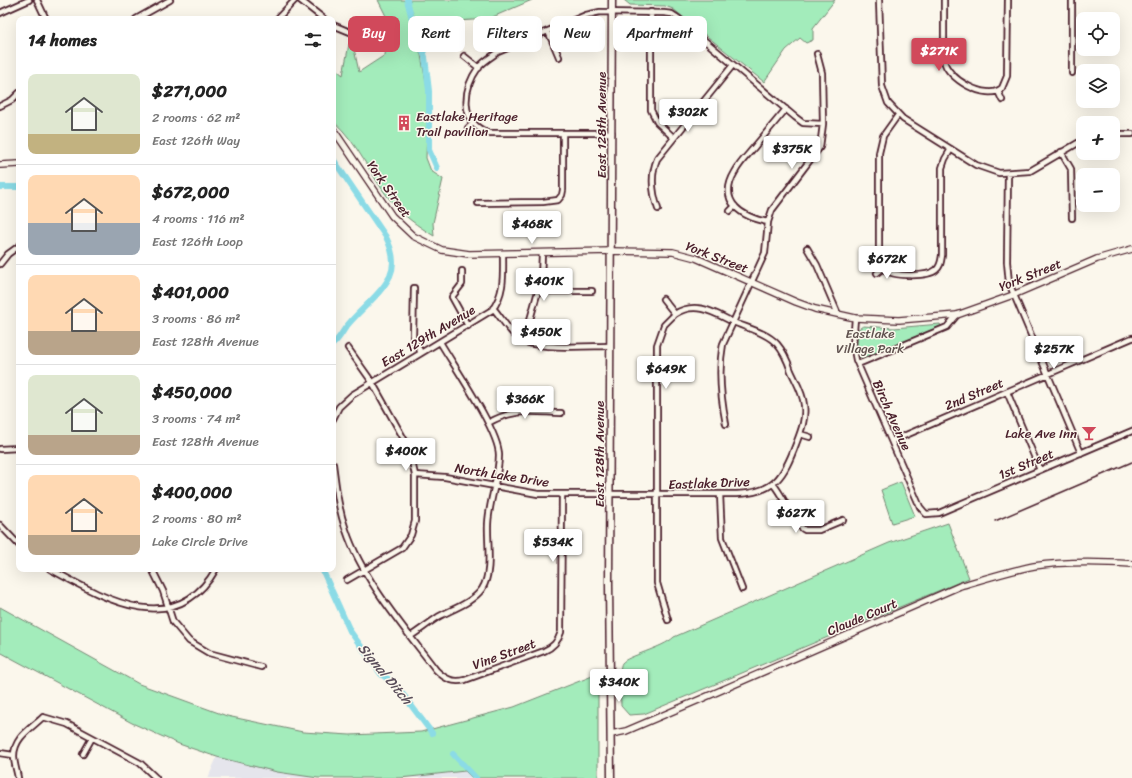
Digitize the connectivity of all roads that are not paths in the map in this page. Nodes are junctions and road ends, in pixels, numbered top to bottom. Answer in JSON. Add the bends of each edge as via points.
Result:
{"nodes":[{"id":1,"x":29,"y":0,"type":"edge"},
{"id":2,"x":37,"y":0,"type":"edge"},
{"id":3,"x":170,"y":0,"type":"edge"},
{"id":4,"x":295,"y":0,"type":"edge"},
{"id":5,"x":300,"y":0,"type":"edge"},
{"id":6,"x":612,"y":0,"type":"edge"},
{"id":7,"x":879,"y":0,"type":"edge"},
{"id":8,"x":944,"y":0,"type":"edge"},
{"id":9,"x":1008,"y":0,"type":"edge"},
{"id":10,"x":1072,"y":0,"type":"edge"},
{"id":11,"x":0,"y":12,"type":"edge"},
{"id":12,"x":613,"y":12,"type":"junction"},
{"id":13,"x":651,"y":12,"type":"junction"},
{"id":14,"x":45,"y":16,"type":"edge"},
{"id":15,"x":141,"y":16,"type":"edge"},
{"id":16,"x":280,"y":16,"type":"edge"},
{"id":17,"x":320,"y":16,"type":"edge"},
{"id":18,"x":336,"y":26,"type":"edge"},
{"id":19,"x":348,"y":31,"type":"edge"},
{"id":20,"x":548,"y":31,"type":"junction"},
{"id":21,"x":817,"y":54,"type":"dead end"},
{"id":22,"x":464,"y":56,"type":"dead end"},
{"id":23,"x":559,"y":57,"type":"dead end"},
{"id":24,"x":734,"y":65,"type":"junction"},
{"id":25,"x":478,"y":68,"type":"junction"},
{"id":26,"x":1072,"y":73,"type":"dead end"},
{"id":27,"x":998,"y":91,"type":"junction"},
{"id":28,"x":16,"y":97,"type":"edge"},
{"id":29,"x":1002,"y":100,"type":"dead end"},
{"id":30,"x":0,"y":106,"type":"edge"},
{"id":31,"x":786,"y":109,"type":"junction"},
{"id":32,"x":898,"y":115,"type":"junction"},
{"id":33,"x":473,"y":124,"type":"junction"},
{"id":34,"x":823,"y":124,"type":"junction"},
{"id":35,"x":468,"y":128,"type":"dead end"},
{"id":36,"x":336,"y":133,"type":"edge"},
{"id":37,"x":612,"y":133,"type":"junction"},
{"id":38,"x":564,"y":134,"type":"junction"},
{"id":39,"x":1120,"y":134,"type":"edge"},
{"id":40,"x":1132,"y":134,"type":"edge"},
{"id":41,"x":674,"y":138,"type":"junction"},
{"id":42,"x":1076,"y":144,"type":"edge"},
{"id":43,"x":951,"y":149,"type":"junction"},
{"id":44,"x":1061,"y":152,"type":"junction"},
{"id":45,"x":16,"y":164,"type":"edge"},
{"id":46,"x":0,"y":165,"type":"edge"},
{"id":47,"x":1008,"y":173,"type":"junction"},
{"id":48,"x":561,"y":197,"type":"junction"},
{"id":49,"x":565,"y":202,"type":"dead end"},
{"id":50,"x":478,"y":203,"type":"dead end"},
{"id":51,"x":735,"y":206,"type":"junction"},
{"id":52,"x":658,"y":208,"type":"dead end"},
{"id":53,"x":730,"y":211,"type":"dead end"},
{"id":54,"x":1072,"y":218,"type":"dead end"},
{"id":55,"x":768,"y":222,"type":"junction"},
{"id":56,"x":16,"y":248,"type":"edge"},
{"id":57,"x":807,"y":248,"type":"dead end"},
{"id":58,"x":1132,"y":249,"type":"edge"},
{"id":59,"x":611,"y":251,"type":"junction"},
{"id":60,"x":503,"y":254,"type":"junction"},
{"id":61,"x":542,"y":254,"type":"junction"},
{"id":62,"x":0,"y":264,"type":"edge"},
{"id":63,"x":883,"y":268,"type":"junction"},
{"id":64,"x":462,"y":271,"type":"dead end"},
{"id":65,"x":877,"y":273,"type":"dead end"},
{"id":66,"x":752,"y":282,"type":"junction"},
{"id":67,"x":414,"y":288,"type":"dead end"},
{"id":68,"x":538,"y":290,"type":"junction"},
{"id":69,"x":592,"y":291,"type":"dead end"},
{"id":70,"x":1013,"y":295,"type":"junction"},
{"id":71,"x":663,"y":299,"type":"dead end"},
{"id":72,"x":493,"y":308,"type":"junction"},
{"id":73,"x":675,"y":314,"type":"junction"},
{"id":74,"x":838,"y":314,"type":"junction"},
{"id":75,"x":957,"y":315,"type":"junction"},
{"id":76,"x":855,"y":318,"type":"junction"},
{"id":77,"x":732,"y":322,"type":"junction"},
{"id":78,"x":468,"y":326,"type":"junction"},
{"id":79,"x":1132,"y":338,"type":"edge"},
{"id":80,"x":519,"y":339,"type":"junction"},
{"id":81,"x":440,"y":342,"type":"junction"},
{"id":82,"x":610,"y":346,"type":"junction"},
{"id":83,"x":348,"y":348,"type":"dead end"},
{"id":84,"x":421,"y":353,"type":"junction"},
{"id":85,"x":858,"y":364,"type":"junction"},
{"id":86,"x":1047,"y":375,"type":"junction"},
{"id":87,"x":372,"y":382,"type":"junction"},
{"id":88,"x":1007,"y":392,"type":"junction"},
{"id":89,"x":561,"y":413,"type":"dead end"},
{"id":90,"x":336,"y":414,"type":"edge"},
{"id":91,"x":488,"y":423,"type":"junction"},
{"id":92,"x":726,"y":424,"type":"dead end"},
{"id":93,"x":1132,"y":430,"type":"edge"},
{"id":94,"x":800,"y":434,"type":"junction"},
{"id":95,"x":810,"y":437,"type":"dead end"},
{"id":96,"x":892,"y":441,"type":"junction"},
{"id":97,"x":16,"y":448,"type":"edge"},
{"id":98,"x":0,"y":449,"type":"edge"},
{"id":99,"x":1081,"y":452,"type":"junction"},
{"id":100,"x":1040,"y":470,"type":"junction"},
{"id":101,"x":415,"y":475,"type":"junction"},
{"id":102,"x":336,"y":484,"type":"edge"},
{"id":103,"x":773,"y":484,"type":"junction"},
{"id":104,"x":494,"y":487,"type":"junction"},
{"id":105,"x":720,"y":494,"type":"junction"},
{"id":106,"x":562,"y":495,"type":"junction"},
{"id":107,"x":609,"y":495,"type":"junction"},
{"id":108,"x":656,"y":495,"type":"junction"},
{"id":109,"x":929,"y":514,"type":"joint"},
{"id":110,"x":843,"y":520,"type":"dead end"},
{"id":111,"x":0,"y":525,"type":"edge"},
{"id":112,"x":16,"y":542,"type":"edge"},
{"id":113,"x":1132,"y":564,"type":"edge"},
{"id":114,"x":365,"y":570,"type":"junction"},
{"id":115,"x":55,"y":572,"type":"edge"},
{"id":116,"x":153,"y":572,"type":"edge"},
{"id":117,"x":214,"y":572,"type":"edge"},
{"id":118,"x":347,"y":580,"type":"dead end"},
{"id":119,"x":742,"y":589,"type":"dead end"},
{"id":120,"x":169,"y":607,"type":"junction"},
{"id":121,"x":668,"y":620,"type":"dead end"},
{"id":122,"x":411,"y":636,"type":"junction"},
{"id":123,"x":261,"y":667,"type":"dead end"},
{"id":124,"x":611,"y":734,"type":"junction"},
{"id":125,"x":92,"y":738,"type":"junction"},
{"id":126,"x":0,"y":753,"type":"edge"},
{"id":127,"x":83,"y":754,"type":"dead end"},
{"id":128,"x":14,"y":755,"type":"junction"},
{"id":129,"x":18,"y":778,"type":"edge"},
{"id":130,"x":156,"y":778,"type":"edge"},
{"id":131,"x":611,"y":778,"type":"edge"}],
"edges":[{"from":1,"to":11,"type":"street"},
{"from":2,"to":14,"type":"street"},
{"from":3,"to":15,"type":"street"},
{"from":4,"to":16,"type":"street"},
{"from":5,"to":17,"type":"street"},
{"from":6,"to":12,"type":"main road","name":"East 128th Avenue"},
{"from":7,"to":32,"type":"street","via":[[882,86],[888,103]]},
{"from":8,"to":27,"type":"street","via":[[943,52],[946,68],[951,74],[979,91]]},
{"from":9,"to":27,"type":"street","via":[[1007,76],[1004,86]]},
{"from":10,"to":26,"type":"street"},
{"from":12,"to":13,"type":"street"},
{"from":12,"to":20,"type":"street","via":[[586,15]]},
{"from":12,"to":37,"type":"main road","name":"East 128th Avenue"},
{"from":13,"to":24,"type":"street","via":[[672,14]]},
{"from":13,"to":41,"type":"street","via":[[651,110],[657,122]]},
{"from":18,"to":19,"type":"street"},
{"from":20,"to":23,"type":"street"},
{"from":20,"to":25,"type":"street","via":[[498,52]]},
{"from":21,"to":34,"type":"street","via":[[822,73]]},
{"from":22,"to":25,"type":"street"},
{"from":24,"to":31,"type":"street"},
{"from":24,"to":41,"type":"street"},
{"from":25,"to":33,"type":"street","via":[[467,96],[467,113]]},
{"from":27,"to":29,"type":"street"},
{"from":28,"to":30,"type":"street"},
{"from":31,"to":34,"type":"street","via":[[803,123]]},
{"from":31,"to":51,"type":"street","via":[[734,174],[730,191]]},
{"from":32,"to":43,"type":"street"},
{"from":32,"to":63,"type":"street","via":[[885,132],[879,153],[879,250]]},
{"from":33,"to":35,"type":"street"},
{"from":33,"to":38,"type":"street","via":[[489,133]]},
{"from":34,"to":55,"type":"street","via":[[818,151],[780,198]]},
{"from":36,"to":60,"type":"street","name":"York Street","via":[[392,216],[413,236],[452,252]]},
{"from":37,"to":38,"type":"street"},
{"from":37,"to":59,"type":"main road","name":"East 128th Avenue"},
{"from":38,"to":48,"type":"street"},
{"from":39,"to":40,"type":"street"},
{"from":41,"to":52,"type":"street","via":[[657,159],[653,172],[653,195]]},
{"from":42,"to":44,"type":"street"},
{"from":43,"to":47,"type":"street","via":[[982,168]]},
{"from":43,"to":63,"type":"street","via":[[942,168],[940,265],[932,273],[925,274],[897,274]]},
{"from":44,"to":47,"type":"street","via":[[1030,171]]},
{"from":44,"to":54,"type":"street","via":[[1071,169]]},
{"from":45,"to":46,"type":"street"},
{"from":47,"to":70,"type":"street","via":[[1008,275]]},
{"from":48,"to":49,"type":"street"},
{"from":48,"to":50,"type":"street","via":[[553,202]]},
{"from":51,"to":53,"type":"street"},
{"from":51,"to":55,"type":"street","via":[[749,218]]},
{"from":55,"to":66,"type":"street","via":[[766,249]]},
{"from":56,"to":62,"type":"street"},
{"from":57,"to":74,"type":"street"},
{"from":58,"to":70,"type":"street","name":"York Street","via":[[1097,259]]},
{"from":59,"to":61,"type":"street","name":"York Street"},
{"from":59,"to":66,"type":"street","name":"York Street","via":[[664,251],[681,254]]},
{"from":59,"to":82,"type":"main road","name":"East 128th Avenue"},
{"from":60,"to":61,"type":"street","name":"York Street"},
{"from":60,"to":72,"type":"street","name":"East 129th Avenue","via":[[502,289]]},
{"from":61,"to":68,"type":"street"},
{"from":63,"to":65,"type":"street"},
{"from":64,"to":78,"type":"street","via":[[462,284],[452,297]]},
{"from":66,"to":74,"type":"street","name":"York Street","via":[[796,302]]},
{"from":66,"to":77,"type":"street"},
{"from":67,"to":84,"type":"street","via":[[413,337]]},
{"from":68,"to":69,"type":"street"},
{"from":68,"to":80,"type":"street","via":[[526,334]]},
{"from":70,"to":75,"type":"street","name":"York Street"},
{"from":70,"to":86,"type":"street"},
{"from":71,"to":73,"type":"street"},
{"from":72,"to":78,"type":"street","name":"East 129th Avenue"},
{"from":72,"to":80,"type":"street"},
{"from":73,"to":77,"type":"street","name":"Eastlake Drive","via":[[691,308],[704,308]]},
{"from":73,"to":108,"type":"street","via":[[664,325],[657,345]]},
{"from":74,"to":76,"type":"street","name":"York Street"},
{"from":75,"to":76,"type":"street","name":"York Street","via":[[899,320]]},
{"from":75,"to":85,"type":"street","via":[[947,327]]},
{"from":76,"to":85,"type":"street","name":"Birch Avenue","via":[[853,345]]},
{"from":77,"to":92,"type":"street","via":[[721,352],[721,398]]},
{"from":77,"to":94,"type":"street","name":"Eastlake Drive","via":[[769,338],[781,349],[803,401],[804,422]]},
{"from":78,"to":81,"type":"street","name":"East 129th Avenue"},
{"from":79,"to":86,"type":"street","name":"2nd Street"},
{"from":80,"to":82,"type":"street","via":[[553,346]]},
{"from":81,"to":84,"type":"street","name":"East 129th Avenue"},
{"from":81,"to":91,"type":"street"},
{"from":82,"to":107,"type":"main road","name":"East 128th Avenue"},
{"from":83,"to":87,"type":"street"},
{"from":84,"to":87,"type":"street","name":"East 129th Avenue"},
{"from":85,"to":96,"type":"street","name":"Birch Avenue"},
{"from":86,"to":88,"type":"street","name":"2nd Street"},
{"from":86,"to":99,"type":"street"},
{"from":87,"to":90,"type":"street","name":"East 129th Avenue","via":[[345,400]]},
{"from":87,"to":101,"type":"street","via":[[409,448]]},
{"from":88,"to":96,"type":"street","name":"2nd Street"},
{"from":88,"to":100,"type":"street"},
{"from":89,"to":91,"type":"street","via":[[514,412]]},
{"from":91,"to":104,"type":"street","via":[[498,446],[499,462]]},
{"from":93,"to":99,"type":"street","name":"1st Street"},
{"from":94,"to":95,"type":"street"},
{"from":94,"to":103,"type":"street","name":"Eastlake Drive","via":[[787,466]]},
{"from":96,"to":109,"type":"street","name":"Birch Avenue","via":[[920,507]]},
{"from":97,"to":98,"type":"street"},
{"from":99,"to":100,"type":"street","name":"1st Street"},
{"from":100,"to":109,"type":"street","name":"1st Street","via":[[939,513]]},
{"from":101,"to":104,"type":"street","name":"North Lake Drive","via":[[444,477]]},
{"from":101,"to":114,"type":"street","via":[[415,521],[411,535],[405,546],[396,553]]},
{"from":102,"to":114,"type":"street","via":[[341,517]]},
{"from":103,"to":105,"type":"street","name":"Eastlake Drive","via":[[754,493]]},
{"from":103,"to":110,"type":"street","via":[[784,497],[797,524],[805,530],[819,530]]},
{"from":104,"to":106,"type":"street","name":"North Lake Drive"},
{"from":104,"to":122,"type":"street","via":[[488,514],[488,573],[482,589],[468,601],[436,618]]},
{"from":105,"to":108,"type":"street","name":"Eastlake Drive"},
{"from":105,"to":119,"type":"street","via":[[722,538]]},
{"from":106,"to":107,"type":"street","name":"North Lake Drive"},
{"from":106,"to":122,"type":"street","name":"Vine Street","via":[[561,632],[557,643],[544,651],[456,681],[446,678],[436,670]]},
{"from":107,"to":108,"type":"street","name":"Eastlake Drive"},
{"from":107,"to":124,"type":"main road","name":"East 128th Avenue"},
{"from":108,"to":121,"type":"street","via":[[657,584]]},
{"from":111,"to":112,"type":"street"},
{"from":113,"to":124,"type":"street","name":"Claude Court","via":[[1087,562],[1034,566],[960,586],[648,722]]},
{"from":114,"to":118,"type":"street"},
{"from":114,"to":122,"type":"street"},
{"from":115,"to":120,"type":"street","via":[[95,594],[124,605],[150,609]]},
{"from":116,"to":120,"type":"street"},
{"from":117,"to":120,"type":"street","via":[[188,599]]},
{"from":120,"to":123,"type":"street","via":[[175,626],[202,650]]},
{"from":124,"to":131,"type":"main road","name":"East 128th Avenue"},
{"from":125,"to":127,"type":"street"},
{"from":125,"to":128,"type":"street","via":[[67,724],[43,717],[24,733]]},
{"from":125,"to":130,"type":"street","via":[[140,763]]},
{"from":126,"to":128,"type":"street"},
{"from":128,"to":129,"type":"street"}]}
